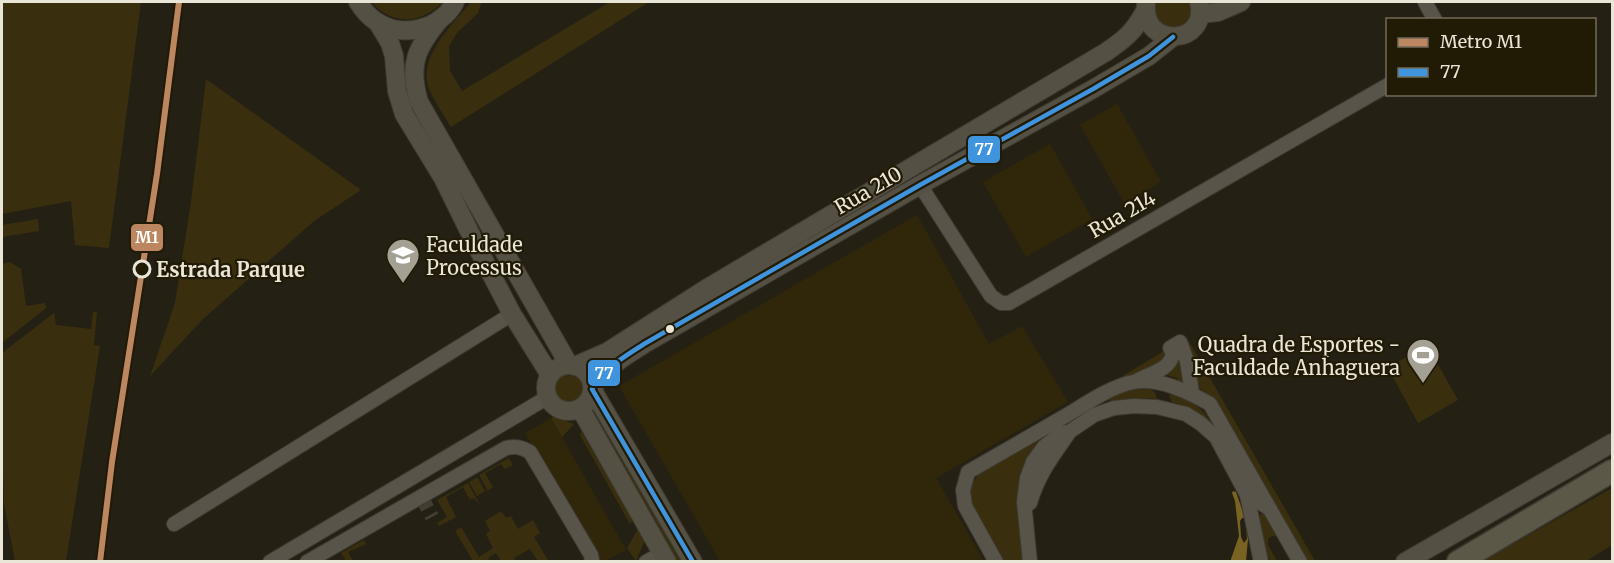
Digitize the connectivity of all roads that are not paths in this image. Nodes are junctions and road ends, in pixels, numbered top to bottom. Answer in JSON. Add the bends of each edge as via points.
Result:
{"nodes":[{"id":1,"x":358,"y":2,"type":"edge"},
{"id":2,"x":455,"y":2,"type":"edge"},
{"id":3,"x":1240,"y":2,"type":"edge"},
{"id":4,"x":1425,"y":2,"type":"edge"},
{"id":5,"x":1142,"y":5,"type":"edge"},
{"id":6,"x":1200,"y":8,"type":"edge"},
{"id":7,"x":1434,"y":18,"type":"edge"},
{"id":8,"x":440,"y":19,"type":"junction"},
{"id":9,"x":378,"y":23,"type":"junction"},
{"id":10,"x":1173,"y":37,"type":"junction"},
{"id":11,"x":1386,"y":86,"type":"edge"},
{"id":12,"x":426,"y":132,"type":"junction"},
{"id":13,"x":450,"y":173,"type":"junction"},
{"id":14,"x":920,"y":185,"type":"junction"},
{"id":15,"x":512,"y":314,"type":"junction"},
{"id":16,"x":572,"y":365,"type":"junction"},
{"id":17,"x":550,"y":375,"type":"junction"},
{"id":18,"x":1134,"y":382,"type":"junction"},
{"id":19,"x":592,"y":389,"type":"junction"},
{"id":20,"x":1192,"y":393,"type":"junction"},
{"id":21,"x":548,"y":397,"type":"junction"},
{"id":22,"x":580,"y":408,"type":"junction"},
{"id":23,"x":1612,"y":443,"type":"edge"},
{"id":24,"x":1612,"y":471,"type":"edge"},
{"id":25,"x":1247,"y":495,"type":"junction"},
{"id":26,"x":1269,"y":508,"type":"junction"},
{"id":27,"x":174,"y":524,"type":"dead end"},
{"id":28,"x":658,"y":559,"type":"edge"},
{"id":29,"x":270,"y":561,"type":"edge"},
{"id":30,"x":307,"y":561,"type":"edge"},
{"id":31,"x":592,"y":561,"type":"edge"},
{"id":32,"x":693,"y":561,"type":"edge"},
{"id":33,"x":996,"y":561,"type":"edge"},
{"id":34,"x":1030,"y":561,"type":"edge"},
{"id":35,"x":1261,"y":561,"type":"edge"},
{"id":36,"x":1300,"y":561,"type":"edge"},
{"id":37,"x":1405,"y":561,"type":"edge"},
{"id":38,"x":1458,"y":561,"type":"edge"}],
"edges":[{"from":1,"to":9,"type":"main road"},
{"from":2,"to":8,"type":"main road"},
{"from":3,"to":6,"type":"main road","via":[[1218,12]]},
{"from":4,"to":7,"type":"street"},
{"from":5,"to":10,"type":"main road","via":[[1154,30]]},
{"from":5,"to":16,"type":"main road","name":"Rua 210","via":[[1137,27],[1106,52],[607,352]]},
{"from":6,"to":10,"type":"main road","name":"Rua 210","via":[[1191,31]]},
{"from":8,"to":9,"type":"main road","via":[[410,30]]},
{"from":8,"to":12,"type":"main road","via":[[425,37],[413,69]]},
{"from":9,"to":12,"type":"main road","via":[[394,56],[404,114]]},
{"from":10,"to":14,"type":"main road","name":"Rua 210","via":[[1131,67]]},
{"from":11,"to":14,"type":"street","name":"Rua 214","via":[[1009,303],[991,296]]},
{"from":12,"to":13,"type":"main road"},
{"from":13,"to":15,"type":"main road","via":[[474,241]]},
{"from":13,"to":16,"type":"main road"},
{"from":14,"to":19,"type":"main road","name":"Rua 210","via":[[615,362]]},
{"from":15,"to":17,"type":"main road"},
{"from":15,"to":27,"type":"street"},
{"from":16,"to":17,"type":"main road","via":[[558,368]]},
{"from":16,"to":19,"type":"main road","via":[[588,374]]},
{"from":17,"to":21,"type":"main road"},
{"from":18,"to":20,"type":"street","via":[[1158,382]]},
{"from":18,"to":20,"type":"street","via":[[1170,363],[1170,348],[1180,342]]},
{"from":18,"to":33,"type":"street","via":[[1091,400],[968,472],[963,490],[966,506]]},
{"from":19,"to":22,"type":"main road"},
{"from":19,"to":32,"type":"main road"},
{"from":20,"to":26,"type":"street","via":[[1210,404]]},
{"from":21,"to":22,"type":"main road","via":[[566,411]]},
{"from":21,"to":29,"type":"street"},
{"from":22,"to":28,"type":"main road"},
{"from":23,"to":37,"type":"main road"},
{"from":24,"to":38,"type":"highway"},
{"from":25,"to":26,"type":"street"},
{"from":25,"to":34,"type":"street","via":[[1216,437],[1200,423],[1186,414],[1157,406],[1114,408],[1061,433],[1033,462],[1024,502]]},
{"from":25,"to":35,"type":"street"},
{"from":26,"to":36,"type":"street"},
{"from":30,"to":31,"type":"street","via":[[410,510],[514,446],[530,452],[544,490]]}]}
